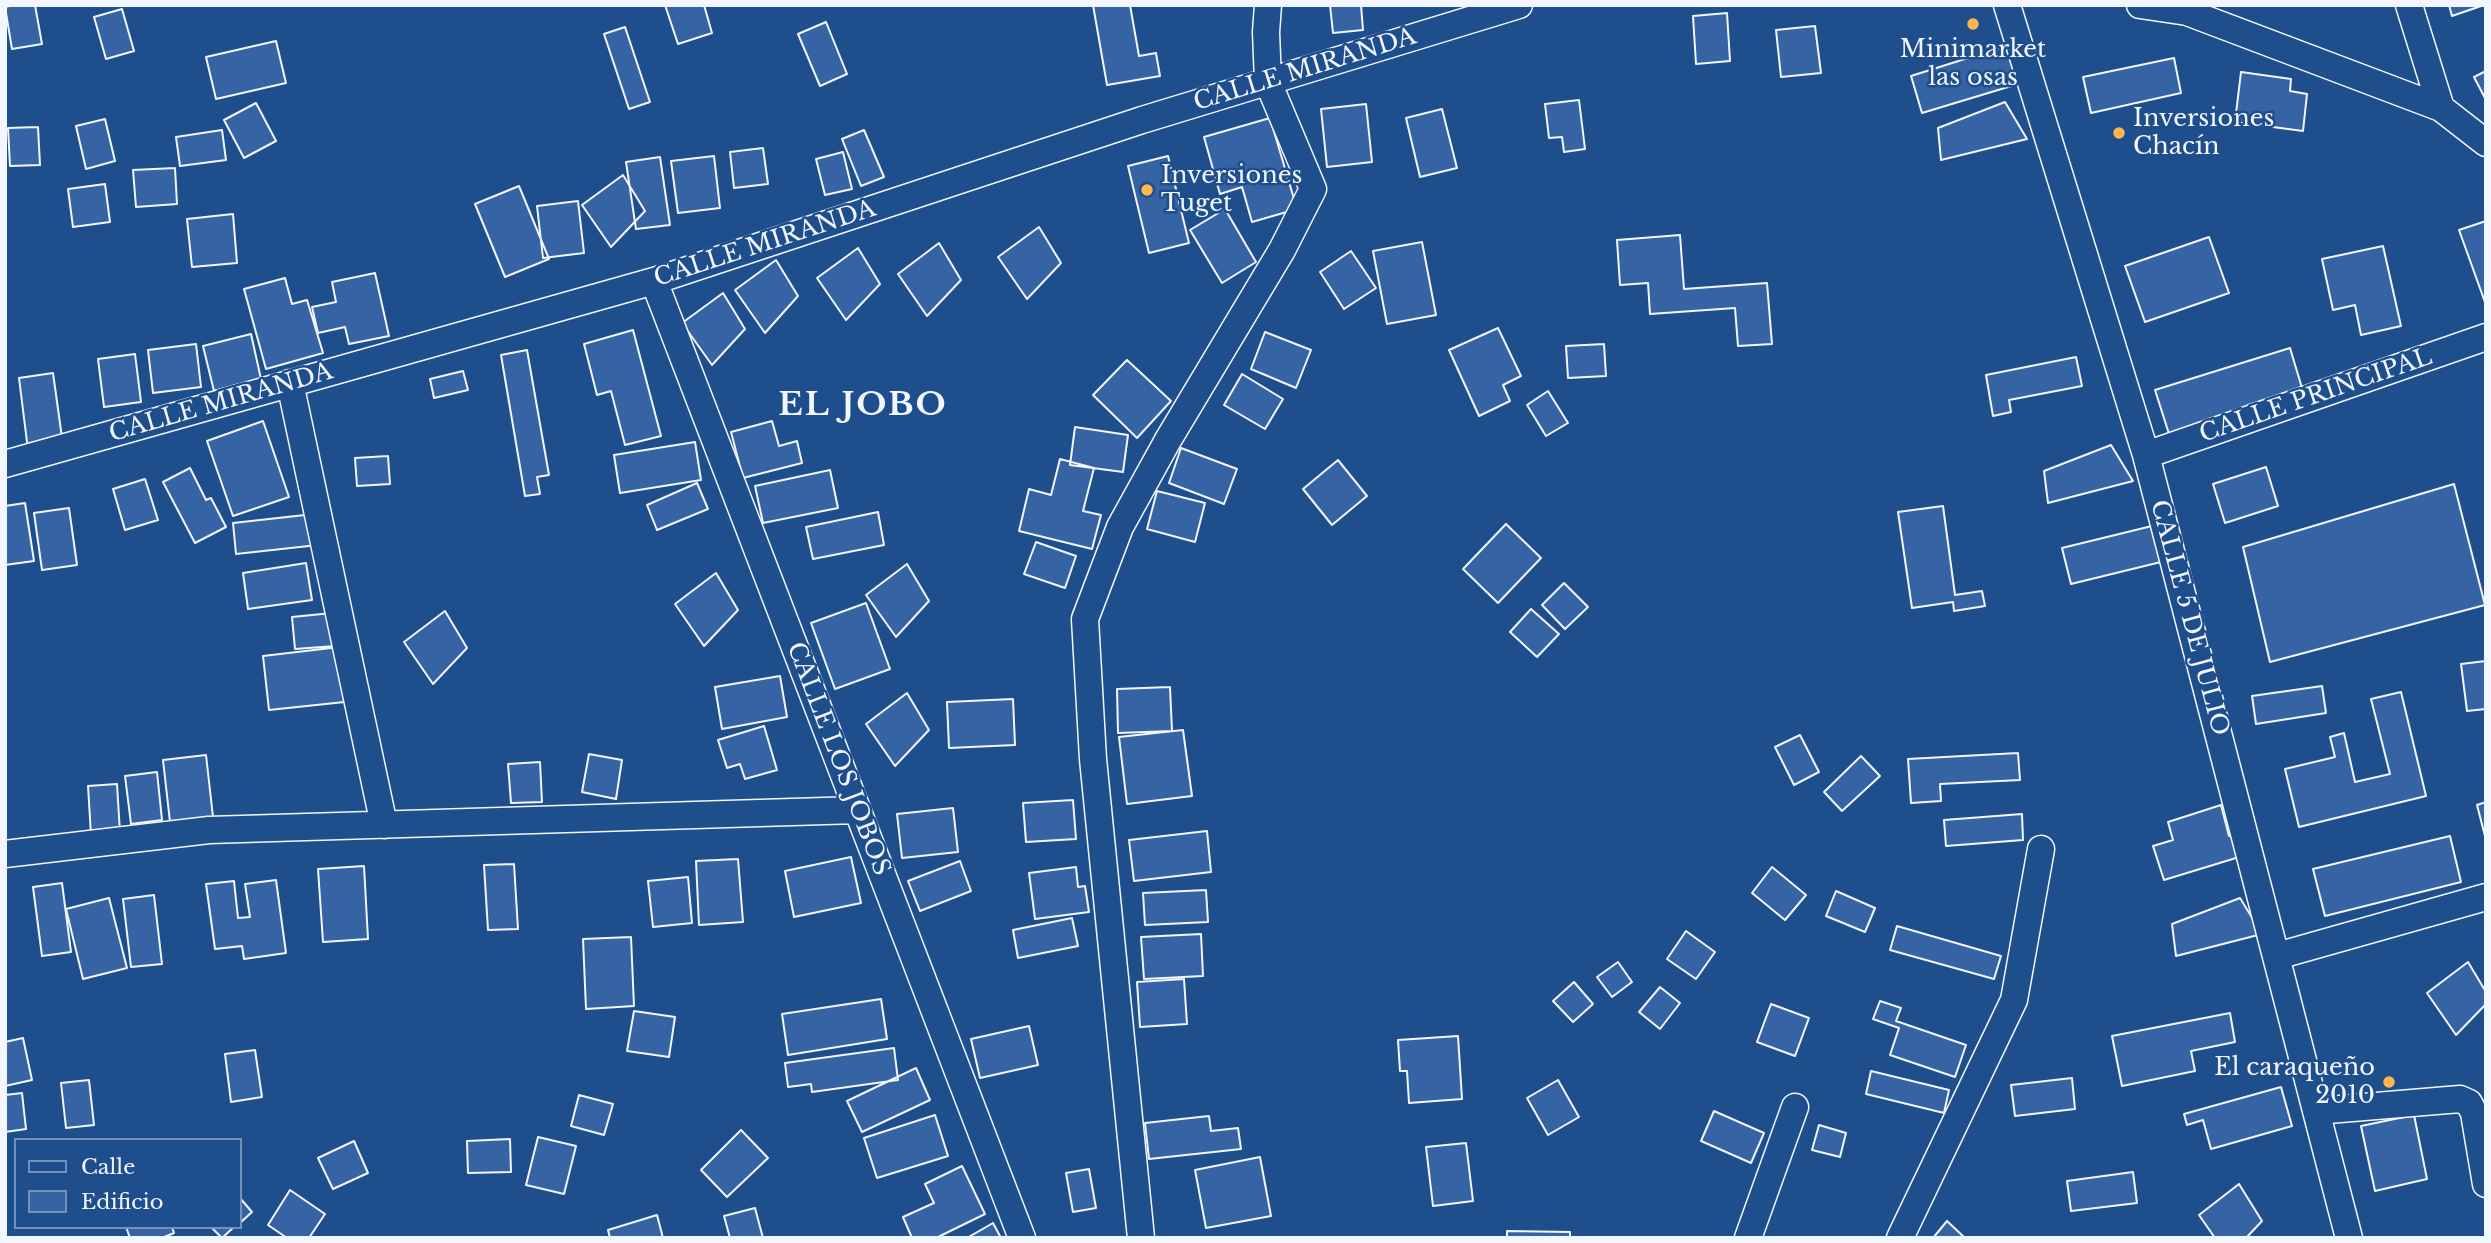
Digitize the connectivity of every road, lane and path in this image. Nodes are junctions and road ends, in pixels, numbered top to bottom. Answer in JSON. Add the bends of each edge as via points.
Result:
{"nodes":[{"id":1,"x":1268,"y":5,"type":"edge"},
{"id":2,"x":1519,"y":5,"type":"edge"},
{"id":3,"x":2007,"y":5,"type":"edge"},
{"id":4,"x":2140,"y":5,"type":"edge"},
{"id":5,"x":2409,"y":5,"type":"edge"},
{"id":6,"x":1268,"y":82,"type":"junction"},
{"id":7,"x":2441,"y":108,"type":"junction"},
{"id":8,"x":2486,"y":143,"type":"edge"},
{"id":9,"x":654,"y":281,"type":"junction"},
{"id":10,"x":2486,"y":337,"type":"edge"},
{"id":11,"x":290,"y":383,"type":"junction"},
{"id":12,"x":2146,"y":455,"type":"junction"},
{"id":13,"x":5,"y":464,"type":"edge"},
{"id":14,"x":857,"y":810,"type":"junction"},
{"id":15,"x":384,"y":825,"type":"junction"},
{"id":16,"x":2041,"y":849,"type":"dead end"},
{"id":17,"x":5,"y":854,"type":"edge"},
{"id":18,"x":2486,"y":897,"type":"edge"},
{"id":19,"x":2277,"y":956,"type":"junction"},
{"id":20,"x":1796,"y":1107,"type":"dead end"},
{"id":21,"x":2316,"y":1111,"type":"junction"},
{"id":22,"x":2486,"y":1184,"type":"edge"},
{"id":23,"x":1022,"y":1238,"type":"edge"},
{"id":24,"x":1141,"y":1238,"type":"edge"},
{"id":25,"x":1748,"y":1238,"type":"edge"},
{"id":26,"x":1900,"y":1238,"type":"edge"},
{"id":27,"x":2349,"y":1238,"type":"edge"}],
"edges":[{"from":1,"to":6,"type":"street"},
{"from":2,"to":6,"type":"street","name":"CALLE MIRANDA"},
{"from":3,"to":12,"type":"street","name":"CALLE 5 DE JULIO"},
{"from":4,"to":7,"type":"street","via":[[2187,12]]},
{"from":5,"to":7,"type":"street"},
{"from":6,"to":9,"type":"street","name":"CALLE MIRANDA"},
{"from":6,"to":24,"type":"street","via":[[1313,189],[1121,527],[1085,619],[1093,759]]},
{"from":7,"to":8,"type":"street"},
{"from":9,"to":11,"type":"street","name":"CALLE MIRANDA"},
{"from":9,"to":14,"type":"street","name":"CALLE LOS JOBOS"},
{"from":10,"to":12,"type":"street","name":"CALLE PRINCIPAL"},
{"from":11,"to":13,"type":"street","name":"CALLE MIRANDA"},
{"from":11,"to":15,"type":"street"},
{"from":12,"to":19,"type":"street","name":"CALLE 5 DE JULIO"},
{"from":14,"to":15,"type":"street"},
{"from":14,"to":23,"type":"street","name":"CALLE LOS JOBOS"},
{"from":15,"to":17,"type":"street","via":[[209,830]]},
{"from":16,"to":26,"type":"street","via":[[2014,1000]]},
{"from":18,"to":19,"type":"street"},
{"from":19,"to":21,"type":"street","name":"CALLE 5 DE JULIO"},
{"from":20,"to":25,"type":"street"},
{"from":21,"to":22,"type":"street","via":[[2460,1099],[2469,1103],[2474,1113]]},
{"from":21,"to":27,"type":"street","name":"CALLE 5 DE JULIO"}]}
